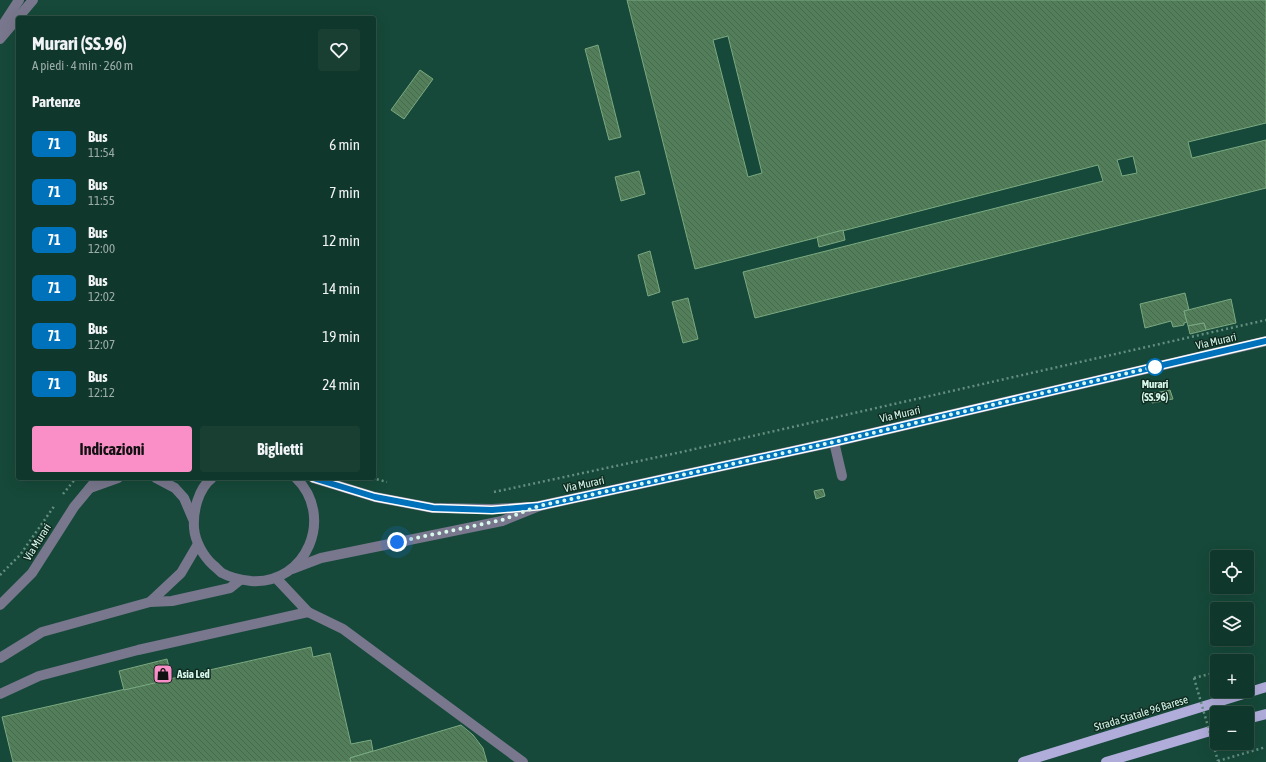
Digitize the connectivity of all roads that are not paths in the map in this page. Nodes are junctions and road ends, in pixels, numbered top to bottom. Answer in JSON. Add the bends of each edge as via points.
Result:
{"nodes":[{"id":1,"x":19,"y":0,"type":"edge"},
{"id":2,"x":32,"y":0,"type":"edge"},
{"id":3,"x":19,"y":16,"type":"edge"},
{"id":4,"x":16,"y":20,"type":"edge"},
{"id":5,"x":0,"y":29,"type":"edge"},
{"id":6,"x":0,"y":39,"type":"edge"},
{"id":7,"x":1266,"y":341,"type":"edge"},
{"id":8,"x":834,"y":442,"type":"junction"},
{"id":9,"x":842,"y":476,"type":"dead end"},
{"id":10,"x":96,"y":480,"type":"edge"},
{"id":11,"x":112,"y":480,"type":"edge"},
{"id":12,"x":160,"y":480,"type":"edge"},
{"id":13,"x":209,"y":480,"type":"edge"},
{"id":14,"x":298,"y":480,"type":"edge"},
{"id":15,"x":320,"y":480,"type":"edge"},
{"id":16,"x":90,"y":488,"type":"junction"},
{"id":17,"x":539,"y":506,"type":"junction"},
{"id":18,"x":193,"y":518,"type":"junction"},
{"id":19,"x":198,"y":544,"type":"junction"},
{"id":20,"x":292,"y":569,"type":"junction"},
{"id":21,"x":276,"y":578,"type":"junction"},
{"id":22,"x":240,"y":580,"type":"junction"},
{"id":23,"x":150,"y":602,"type":"junction"},
{"id":24,"x":0,"y":605,"type":"edge"},
{"id":25,"x":308,"y":612,"type":"junction"},
{"id":26,"x":0,"y":658,"type":"edge"},
{"id":27,"x":1266,"y":687,"type":"edge"},
{"id":28,"x":0,"y":694,"type":"edge"},
{"id":29,"x":1266,"y":714,"type":"edge"},
{"id":30,"x":1254,"y":718,"type":"edge"},
{"id":31,"x":1210,"y":730,"type":"edge"},
{"id":32,"x":523,"y":762,"type":"edge"},
{"id":33,"x":1022,"y":762,"type":"edge"},
{"id":34,"x":1106,"y":762,"type":"edge"}],
"edges":[{"from":1,"to":5,"type":"street"},
{"from":2,"to":3,"type":"street"},
{"from":4,"to":6,"type":"street"},
{"from":7,"to":8,"type":"street","name":"Via Murari"},
{"from":8,"to":9,"type":"street"},
{"from":8,"to":17,"type":"street","name":"Via Murari"},
{"from":10,"to":16,"type":"street","name":"Via Murari"},
{"from":11,"to":16,"type":"street"},
{"from":12,"to":18,"type":"street","via":[[175,488],[184,498]]},
{"from":13,"to":18,"type":"street","via":[[198,498]]},
{"from":14,"to":20,"type":"street","via":[[312,502],[315,520],[313,538],[305,555]]},
{"from":15,"to":17,"type":"street","name":"Via Murari","via":[[375,497],[433,508],[492,510]]},
{"from":16,"to":24,"type":"street","name":"Via Murari","via":[[74,507],[32,573]]},
{"from":17,"to":20,"type":"street","name":"Via Murari","via":[[502,520],[321,558]]},
{"from":18,"to":19,"type":"street"},
{"from":19,"to":22,"type":"street","via":[[208,560],[222,573]]},
{"from":19,"to":23,"type":"street","via":[[181,573]]},
{"from":20,"to":21,"type":"street"},
{"from":21,"to":22,"type":"street","via":[[258,582]]},
{"from":21,"to":25,"type":"street"},
{"from":22,"to":23,"type":"street","via":[[230,588],[172,601]]},
{"from":23,"to":26,"type":"street","via":[[42,632]]},
{"from":25,"to":28,"type":"street","via":[[138,650],[39,676]]},
{"from":25,"to":32,"type":"street","via":[[343,629]]},
{"from":27,"to":33,"type":"main road","name":"Strada Statale 96 Barese"},
{"from":29,"to":30,"type":"main road"},
{"from":31,"to":34,"type":"main road"}]}
